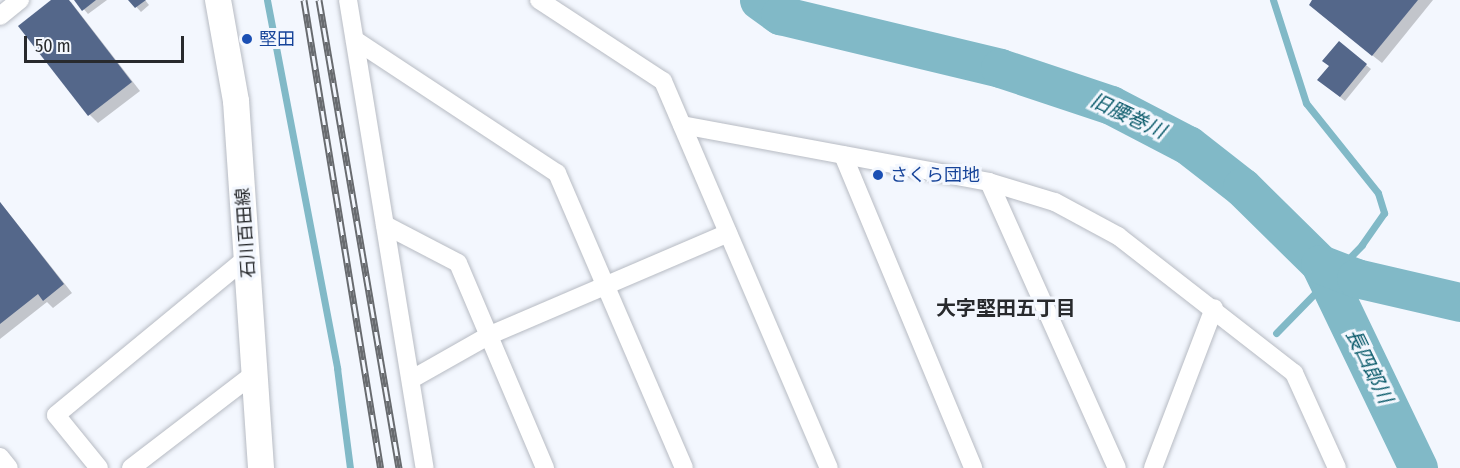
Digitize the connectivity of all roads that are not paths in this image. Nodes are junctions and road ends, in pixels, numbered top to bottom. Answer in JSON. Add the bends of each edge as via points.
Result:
{"nodes":[{"id":1,"x":20,"y":0,"type":"edge"},
{"id":2,"x":218,"y":0,"type":"edge"},
{"id":3,"x":348,"y":0,"type":"edge"},
{"id":4,"x":539,"y":0,"type":"edge"},
{"id":5,"x":0,"y":16,"type":"edge"},
{"id":6,"x":355,"y":40,"type":"junction"},
{"id":7,"x":682,"y":125,"type":"junction"},
{"id":8,"x":843,"y":155,"type":"junction"},
{"id":9,"x":989,"y":182,"type":"junction"},
{"id":10,"x":385,"y":225,"type":"junction"},
{"id":11,"x":728,"y":233,"type":"junction"},
{"id":12,"x":248,"y":257,"type":"junction"},
{"id":13,"x":605,"y":286,"type":"junction"},
{"id":14,"x":1214,"y":308,"type":"junction"},
{"id":15,"x":488,"y":336,"type":"junction"},
{"id":16,"x":255,"y":373,"type":"junction"},
{"id":17,"x":412,"y":379,"type":"junction"},
{"id":18,"x":1328,"y":448,"type":"junction"},
{"id":19,"x":0,"y":457,"type":"edge"},
{"id":20,"x":9,"y":468,"type":"edge"},
{"id":21,"x":99,"y":468,"type":"edge"},
{"id":22,"x":131,"y":468,"type":"edge"},
{"id":23,"x":261,"y":468,"type":"edge"},
{"id":24,"x":425,"y":468,"type":"edge"},
{"id":25,"x":545,"y":468,"type":"edge"},
{"id":26,"x":684,"y":468,"type":"edge"},
{"id":27,"x":829,"y":468,"type":"edge"},
{"id":28,"x":973,"y":468,"type":"edge"},
{"id":29,"x":1117,"y":468,"type":"edge"},
{"id":30,"x":1153,"y":468,"type":"edge"},
{"id":31,"x":1319,"y":468,"type":"edge"},
{"id":32,"x":1337,"y":468,"type":"edge"}],
"edges":[{"from":1,"to":5,"type":"street"},
{"from":2,"to":12,"type":"main road","name":"石川百田線","via":[[236,101]]},
{"from":3,"to":6,"type":"street"},
{"from":4,"to":7,"type":"street","via":[[663,81]]},
{"from":6,"to":10,"type":"street"},
{"from":6,"to":13,"type":"street","via":[[557,173]]},
{"from":7,"to":8,"type":"street"},
{"from":7,"to":11,"type":"street"},
{"from":8,"to":9,"type":"street"},
{"from":8,"to":28,"type":"street"},
{"from":9,"to":14,"type":"street","via":[[1055,202],[1118,236]]},
{"from":9,"to":29,"type":"street"},
{"from":10,"to":15,"type":"street","via":[[458,263]]},
{"from":10,"to":17,"type":"street"},
{"from":11,"to":13,"type":"street"},
{"from":11,"to":27,"type":"street"},
{"from":12,"to":16,"type":"main road","name":"石川百田線"},
{"from":12,"to":21,"type":"street","via":[[56,415]]},
{"from":13,"to":15,"type":"street"},
{"from":13,"to":26,"type":"street"},
{"from":14,"to":18,"type":"street","via":[[1294,373]]},
{"from":14,"to":30,"type":"street"},
{"from":15,"to":17,"type":"street"},
{"from":15,"to":25,"type":"street"},
{"from":16,"to":22,"type":"street"},
{"from":16,"to":23,"type":"main road","name":"石川百田線"},
{"from":17,"to":24,"type":"street"},
{"from":18,"to":31,"type":"street"},
{"from":18,"to":32,"type":"street"},
{"from":19,"to":20,"type":"street"}]}
